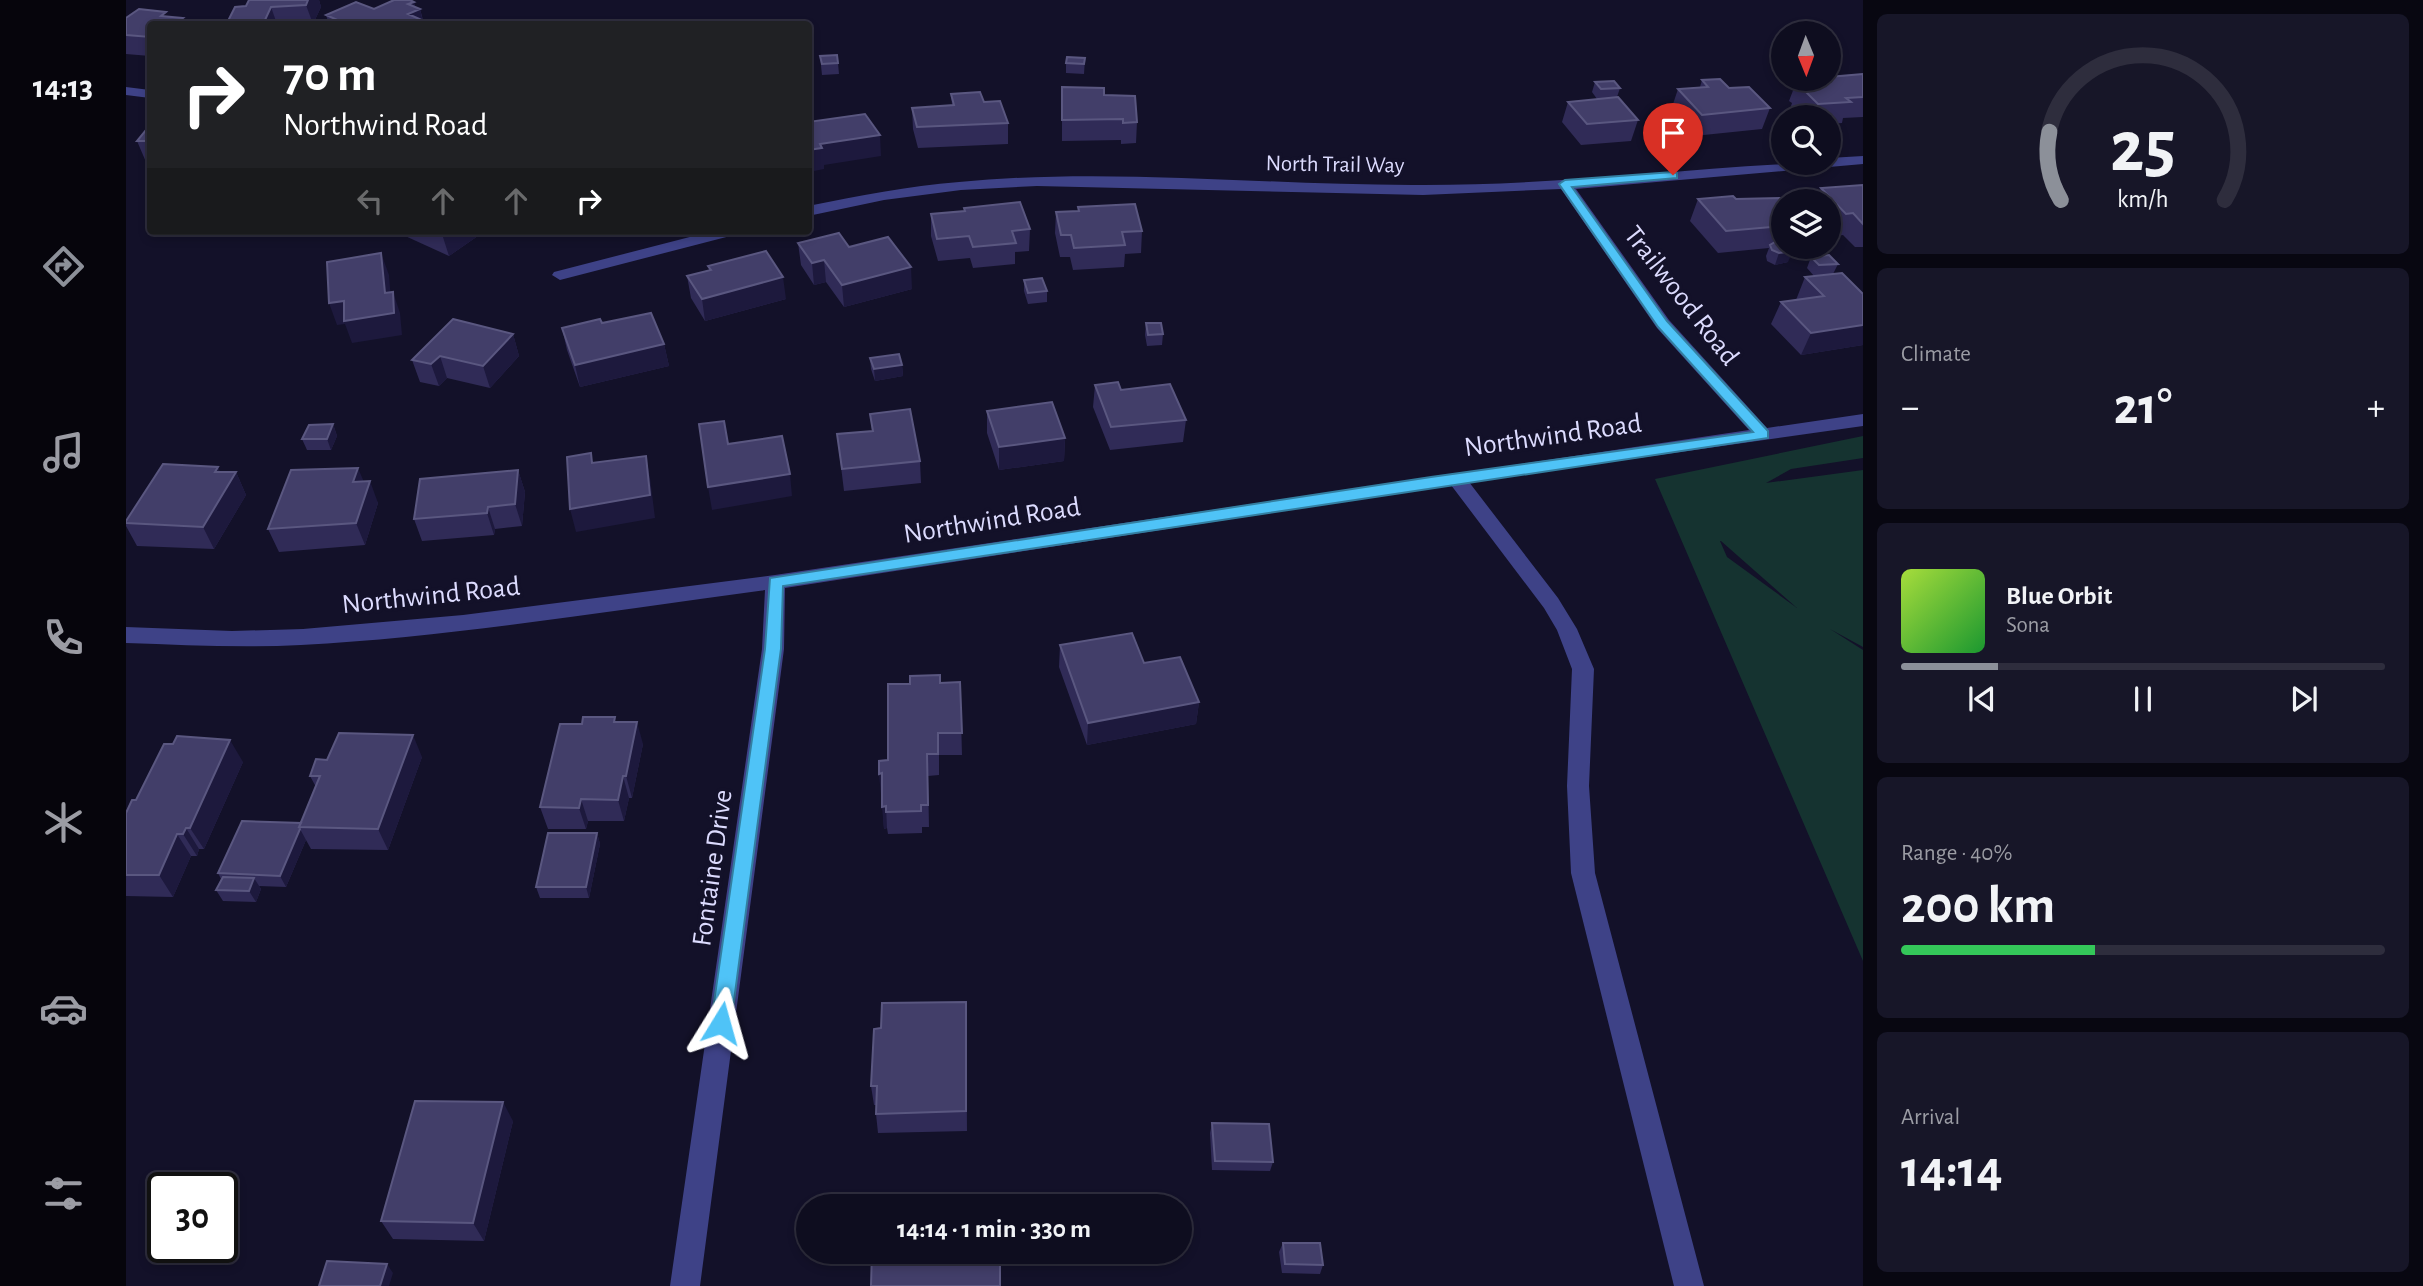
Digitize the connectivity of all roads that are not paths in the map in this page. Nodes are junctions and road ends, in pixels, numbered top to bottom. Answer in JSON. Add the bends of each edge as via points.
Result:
{"nodes":[{"id":1,"x":126,"y":91,"type":"edge"},
{"id":2,"x":147,"y":94,"type":"edge"},
{"id":3,"x":1863,"y":160,"type":"edge"},
{"id":4,"x":1565,"y":184,"type":"junction"},
{"id":5,"x":812,"y":210,"type":"edge"},
{"id":6,"x":716,"y":235,"type":"edge"},
{"id":7,"x":560,"y":275,"type":"dead end"},
{"id":8,"x":1863,"y":420,"type":"edge"},
{"id":9,"x":1763,"y":435,"type":"junction"},
{"id":10,"x":1456,"y":478,"type":"junction"},
{"id":11,"x":775,"y":582,"type":"junction"},
{"id":12,"x":126,"y":635,"type":"edge"},
{"id":13,"x":685,"y":1286,"type":"edge"},
{"id":14,"x":1689,"y":1286,"type":"edge"}],
"edges":[{"from":1,"to":2,"type":"street"},
{"from":3,"to":4,"type":"street","name":"North Trail Way"},
{"from":4,"to":5,"type":"street","name":"North Trail Way","via":[[1398,190],[1038,180],[886,194]]},
{"from":4,"to":9,"type":"street","name":"Trailwood Road","via":[[1663,324]]},
{"from":6,"to":7,"type":"street"},
{"from":8,"to":9,"type":"street","name":"Northwind Road"},
{"from":9,"to":10,"type":"street","name":"Northwind Road"},
{"from":10,"to":11,"type":"street","name":"Northwind Road"},
{"from":10,"to":14,"type":"street","via":[[1551,603],[1583,669],[1578,786],[1583,873]]},
{"from":11,"to":12,"type":"street","name":"Northwind Road","via":[[365,633],[232,639]]},
{"from":11,"to":13,"type":"street","name":"Fontaine Drive","via":[[773,649]]}]}
